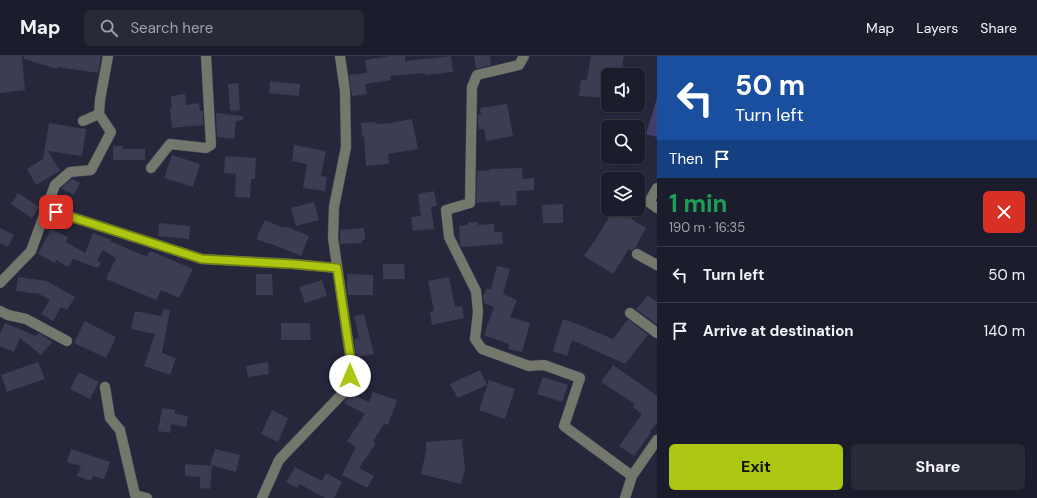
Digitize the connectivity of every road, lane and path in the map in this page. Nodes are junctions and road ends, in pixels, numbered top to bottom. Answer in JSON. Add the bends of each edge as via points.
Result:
{"nodes":[{"id":1,"x":108,"y":56,"type":"edge"},
{"id":2,"x":206,"y":56,"type":"edge"},
{"id":3,"x":340,"y":56,"type":"edge"},
{"id":4,"x":524,"y":56,"type":"edge"},
{"id":5,"x":99,"y":114,"type":"junction"},
{"id":6,"x":83,"y":121,"type":"dead end"},
{"id":7,"x":151,"y":168,"type":"dead end"},
{"id":8,"x":657,"y":188,"type":"edge"},
{"id":9,"x":657,"y":208,"type":"edge"},
{"id":10,"x":56,"y":212,"type":"dead end"},
{"id":11,"x":637,"y":254,"type":"dead end"},
{"id":12,"x":657,"y":265,"type":"edge"},
{"id":13,"x":337,"y":268,"type":"junction"},
{"id":14,"x":0,"y":283,"type":"edge"},
{"id":15,"x":0,"y":311,"type":"edge"},
{"id":16,"x":630,"y":313,"type":"dead end"},
{"id":17,"x":657,"y":333,"type":"edge"},
{"id":18,"x":67,"y":341,"type":"dead end"},
{"id":19,"x":105,"y":386,"type":"dead end"},
{"id":20,"x":657,"y":440,"type":"edge"},
{"id":21,"x":632,"y":476,"type":"junction"},
{"id":22,"x":147,"y":498,"type":"edge"},
{"id":23,"x":262,"y":498,"type":"edge"},
{"id":24,"x":625,"y":498,"type":"edge"}],
"edges":[{"from":1,"to":5,"type":"street"},
{"from":2,"to":7,"type":"street","via":[[211,145],[206,148],[170,144]]},
{"from":3,"to":13,"type":"street","via":[[345,90],[346,147],[334,207],[333,238]]},
{"from":4,"to":21,"type":"street","via":[[519,65],[477,75],[472,86],[470,203],[446,210],[449,237],[476,291],[478,312],[475,339],[482,349],[529,366],[544,365],[580,378],[564,426]]},
{"from":5,"to":6,"type":"street"},
{"from":5,"to":14,"type":"street","via":[[111,132],[91,170],[70,172],[55,185],[31,251]]},
{"from":8,"to":9,"type":"street","via":[[649,202]]},
{"from":10,"to":13,"type":"street","via":[[202,259]]},
{"from":11,"to":12,"type":"street"},
{"from":13,"to":23,"type":"street","via":[[350,355],[350,376],[343,393],[279,460]]},
{"from":15,"to":18,"type":"street","via":[[26,319]]},
{"from":16,"to":17,"type":"street"},
{"from":19,"to":22,"type":"street","via":[[110,418],[120,430],[135,495]]},
{"from":20,"to":21,"type":"street"},
{"from":21,"to":24,"type":"street"}]}
